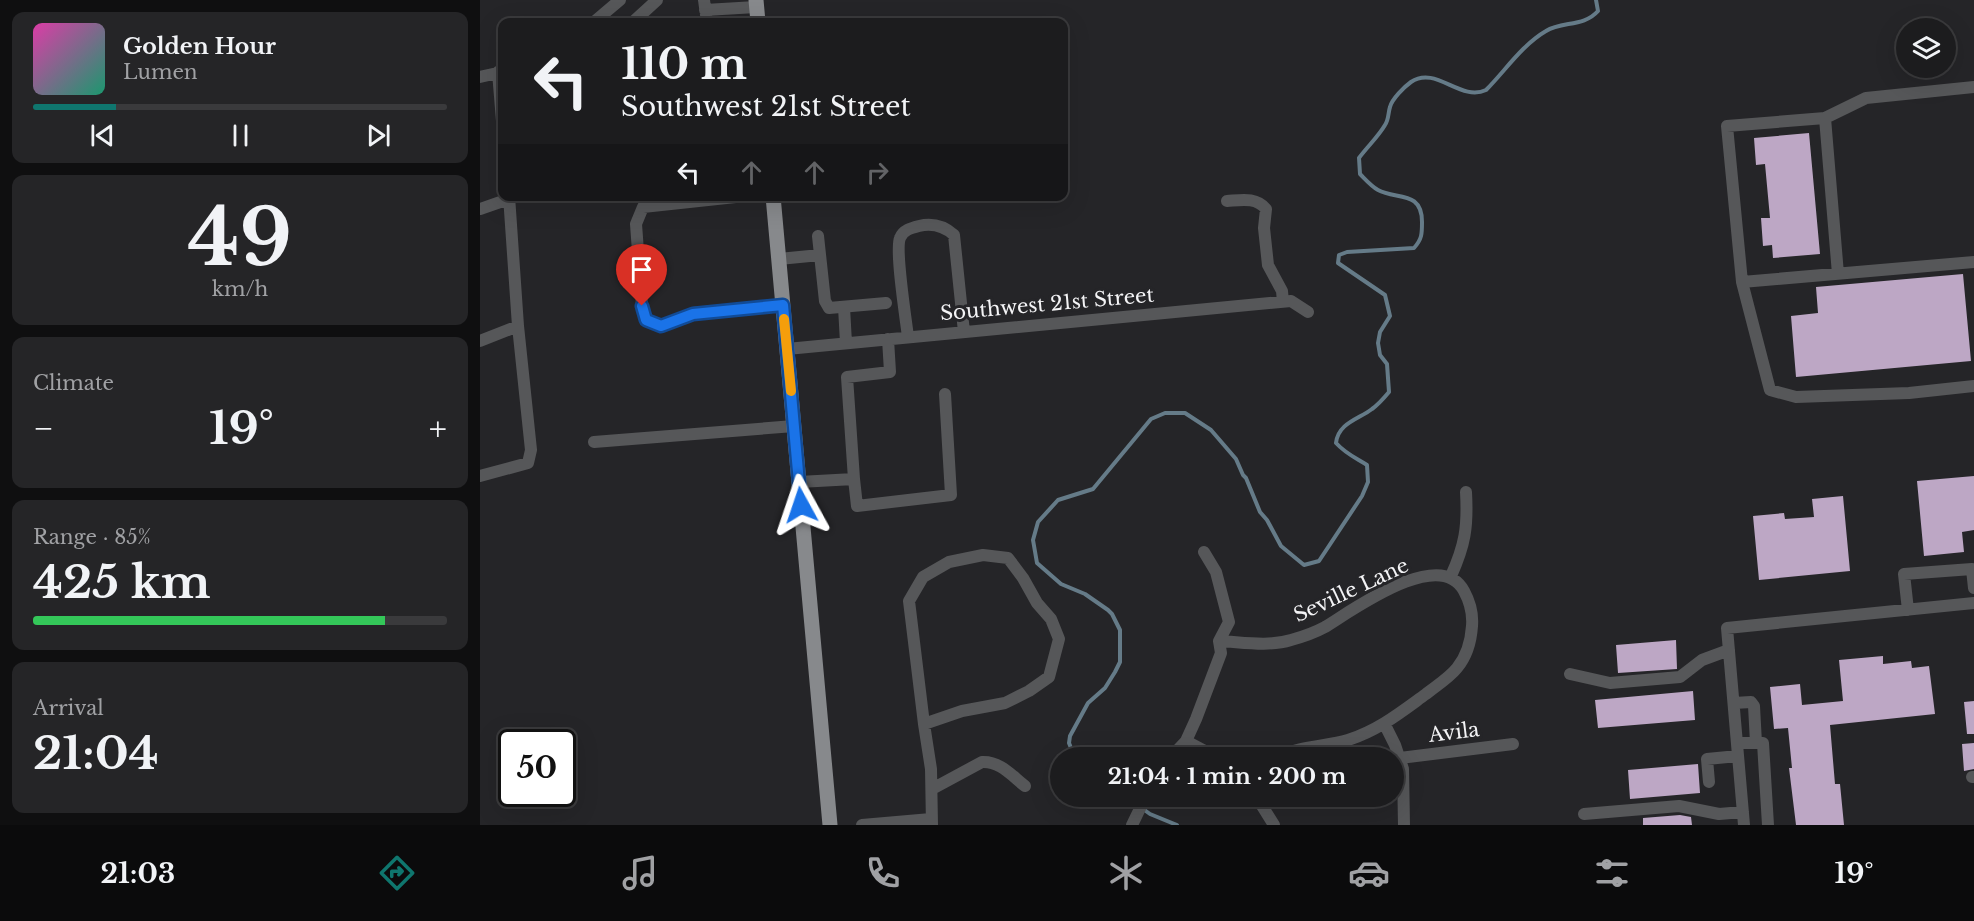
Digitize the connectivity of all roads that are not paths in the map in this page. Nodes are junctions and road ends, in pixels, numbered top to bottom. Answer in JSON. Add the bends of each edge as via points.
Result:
{"nodes":[{"id":1,"x":620,"y":0,"type":"edge"},
{"id":2,"x":657,"y":0,"type":"edge"},
{"id":3,"x":756,"y":3,"type":"edge"},
{"id":4,"x":706,"y":11,"type":"edge"},
{"id":5,"x":599,"y":18,"type":"edge"},
{"id":6,"x":637,"y":18,"type":"edge"},
{"id":7,"x":758,"y":18,"type":"edge"},
{"id":8,"x":498,"y":72,"type":"edge"},
{"id":9,"x":480,"y":77,"type":"edge"},
{"id":10,"x":1974,"y":87,"type":"edge"},
{"id":11,"x":1825,"y":118,"type":"junction"},
{"id":12,"x":501,"y":201,"type":"edge"},
{"id":13,"x":509,"y":201,"type":"edge"},
{"id":14,"x":699,"y":201,"type":"edge"},
{"id":15,"x":773,"y":201,"type":"edge"},
{"id":16,"x":1227,"y":201,"type":"dead end"},
{"id":17,"x":480,"y":209,"type":"edge"},
{"id":18,"x":818,"y":236,"type":"dead end"},
{"id":19,"x":820,"y":255,"type":"junction"},
{"id":20,"x":779,"y":259,"type":"junction"},
{"id":21,"x":1974,"y":262,"type":"edge"},
{"id":22,"x":1838,"y":274,"type":"junction"},
{"id":23,"x":1742,"y":282,"type":"junction"},
{"id":24,"x":1283,"y":302,"type":"junction"},
{"id":25,"x":886,"y":303,"type":"dead end"},
{"id":26,"x":783,"y":305,"type":"junction"},
{"id":27,"x":844,"y":307,"type":"junction"},
{"id":28,"x":1308,"y":312,"type":"dead end"},
{"id":29,"x":518,"y":326,"type":"junction"},
{"id":30,"x":964,"y":332,"type":"junction"},
{"id":31,"x":908,"y":337,"type":"junction"},
{"id":32,"x":888,"y":339,"type":"junction"},
{"id":33,"x":480,"y":341,"type":"edge"},
{"id":34,"x":846,"y":343,"type":"junction"},
{"id":35,"x":787,"y":349,"type":"junction"},
{"id":36,"x":1974,"y":386,"type":"edge"},
{"id":37,"x":945,"y":394,"type":"dead end"},
{"id":38,"x":794,"y":426,"type":"junction"},
{"id":39,"x":594,"y":442,"type":"dead end"},
{"id":40,"x":480,"y":476,"type":"edge"},
{"id":41,"x":854,"y":479,"type":"junction"},
{"id":42,"x":799,"y":482,"type":"junction"},
{"id":43,"x":1466,"y":492,"type":"dead end"},
{"id":44,"x":1204,"y":552,"type":"dead end"},
{"id":45,"x":1450,"y":576,"type":"junction"},
{"id":46,"x":1974,"y":588,"type":"edge"},
{"id":47,"x":1974,"y":603,"type":"edge"},
{"id":48,"x":1908,"y":610,"type":"junction"},
{"id":49,"x":1219,"y":641,"type":"junction"},
{"id":50,"x":1729,"y":650,"type":"junction"},
{"id":51,"x":1570,"y":674,"type":"dead end"},
{"id":52,"x":1734,"y":703,"type":"junction"},
{"id":53,"x":924,"y":724,"type":"junction"},
{"id":54,"x":1384,"y":725,"type":"junction"},
{"id":55,"x":1186,"y":741,"type":"junction"},
{"id":56,"x":1756,"y":743,"type":"junction"},
{"id":57,"x":1513,"y":744,"type":"dead end"},
{"id":58,"x":1180,"y":747,"type":"edge"},
{"id":59,"x":1197,"y":747,"type":"edge"},
{"id":60,"x":1312,"y":747,"type":"edge"},
{"id":61,"x":1395,"y":747,"type":"edge"},
{"id":62,"x":1738,"y":749,"type":"junction"},
{"id":63,"x":1404,"y":758,"type":"edge"},
{"id":64,"x":1709,"y":782,"type":"dead end"},
{"id":65,"x":1025,"y":786,"type":"dead end"},
{"id":66,"x":932,"y":789,"type":"junction"},
{"id":67,"x":1140,"y":807,"type":"edge"},
{"id":68,"x":1263,"y":807,"type":"edge"},
{"id":69,"x":1404,"y":807,"type":"edge"},
{"id":70,"x":1743,"y":812,"type":"junction"},
{"id":71,"x":1584,"y":814,"type":"dead end"},
{"id":72,"x":1134,"y":821,"type":"edge"},
{"id":73,"x":932,"y":822,"type":"edge"},
{"id":74,"x":830,"y":825,"type":"edge"},
{"id":75,"x":862,"y":825,"type":"edge"},
{"id":76,"x":1274,"y":825,"type":"edge"},
{"id":77,"x":1404,"y":825,"type":"edge"},
{"id":78,"x":1744,"y":825,"type":"edge"},
{"id":79,"x":1768,"y":825,"type":"edge"}],
"edges":[{"from":1,"to":5,"type":"street"},
{"from":2,"to":6,"type":"street"},
{"from":3,"to":4,"type":"street"},
{"from":3,"to":7,"type":"main road"},
{"from":8,"to":9,"type":"street"},
{"from":10,"to":11,"type":"street","via":[[1866,98]]},
{"from":11,"to":22,"type":"street"},
{"from":11,"to":23,"type":"street","via":[[1727,126]]},
{"from":12,"to":17,"type":"street"},
{"from":13,"to":29,"type":"street"},
{"from":14,"to":26,"type":"street","via":[[643,207],[636,224],[646,320],[661,326],[693,314]]},
{"from":15,"to":20,"type":"main road"},
{"from":16,"to":24,"type":"street","via":[[1253,200],[1266,209],[1268,265],[1282,291]]},
{"from":18,"to":19,"type":"street"},
{"from":19,"to":20,"type":"street"},
{"from":19,"to":27,"type":"street","via":[[825,301],[829,308]]},
{"from":20,"to":26,"type":"main road"},
{"from":21,"to":22,"type":"street"},
{"from":22,"to":23,"type":"street"},
{"from":23,"to":36,"type":"street","via":[[1770,390],[1796,397]]},
{"from":24,"to":28,"type":"street","name":"Southwest 21st Street","via":[[1291,301]]},
{"from":24,"to":30,"type":"street","name":"Southwest 21st Street"},
{"from":25,"to":27,"type":"street"},
{"from":26,"to":35,"type":"main road"},
{"from":27,"to":34,"type":"street"},
{"from":29,"to":33,"type":"street"},
{"from":29,"to":40,"type":"street","via":[[531,450],[528,463]]},
{"from":30,"to":31,"type":"street","name":"Southwest 21st Street"},
{"from":30,"to":31,"type":"street","via":[[954,235],[947,228],[925,224],[906,230],[900,238]]},
{"from":31,"to":32,"type":"street","name":"Southwest 21st Street"},
{"from":32,"to":34,"type":"street","name":"Southwest 21st Street"},
{"from":32,"to":41,"type":"street","via":[[890,372],[847,377]]},
{"from":34,"to":35,"type":"street","name":"Southwest 21st Street"},
{"from":35,"to":38,"type":"main road"},
{"from":37,"to":41,"type":"street","via":[[951,495],[857,506]]},
{"from":38,"to":39,"type":"street"},
{"from":38,"to":42,"type":"main road"},
{"from":41,"to":42,"type":"street"},
{"from":42,"to":74,"type":"main road"},
{"from":43,"to":45,"type":"street","via":[[1468,521],[1464,542]]},
{"from":44,"to":49,"type":"street","via":[[1216,572],[1229,622]]},
{"from":45,"to":49,"type":"street","name":"Seville Lane","via":[[1418,578],[1398,585],[1324,627],[1292,640]]},
{"from":45,"to":54,"type":"street","via":[[1460,583],[1472,611],[1472,635],[1465,657],[1444,680]]},
{"from":46,"to":48,"type":"street","via":[[1972,569],[1905,574]]},
{"from":47,"to":48,"type":"street"},
{"from":48,"to":50,"type":"street","via":[[1727,627]]},
{"from":49,"to":55,"type":"street","via":[[1221,653]]},
{"from":50,"to":51,"type":"street","via":[[1702,660],[1680,677],[1610,683]]},
{"from":50,"to":52,"type":"street"},
{"from":52,"to":56,"type":"street","via":[[1751,702],[1754,706]]},
{"from":52,"to":62,"type":"street"},
{"from":53,"to":53,"type":"street","via":[[909,602],[923,577],[949,562],[983,555],[1008,558],[1051,619],[1059,639],[1049,677],[1005,703],[962,711]]},
{"from":53,"to":66,"type":"street"},
{"from":54,"to":60,"type":"street","via":[[1348,740]]},
{"from":54,"to":61,"type":"street"},
{"from":55,"to":58,"type":"street"},
{"from":55,"to":59,"type":"street"},
{"from":56,"to":62,"type":"street"},
{"from":56,"to":79,"type":"street","via":[[1763,743]]},
{"from":57,"to":63,"type":"street","name":"Avila"},
{"from":62,"to":64,"type":"street","via":[[1707,759]]},
{"from":62,"to":70,"type":"street"},
{"from":65,"to":66,"type":"street","via":[[991,761]]},
{"from":66,"to":73,"type":"street"},
{"from":67,"to":72,"type":"street"},
{"from":68,"to":76,"type":"street"},
{"from":69,"to":77,"type":"street"},
{"from":70,"to":71,"type":"street","via":[[1719,814],[1679,806]]},
{"from":70,"to":78,"type":"street"},
{"from":73,"to":75,"type":"street"}]}
